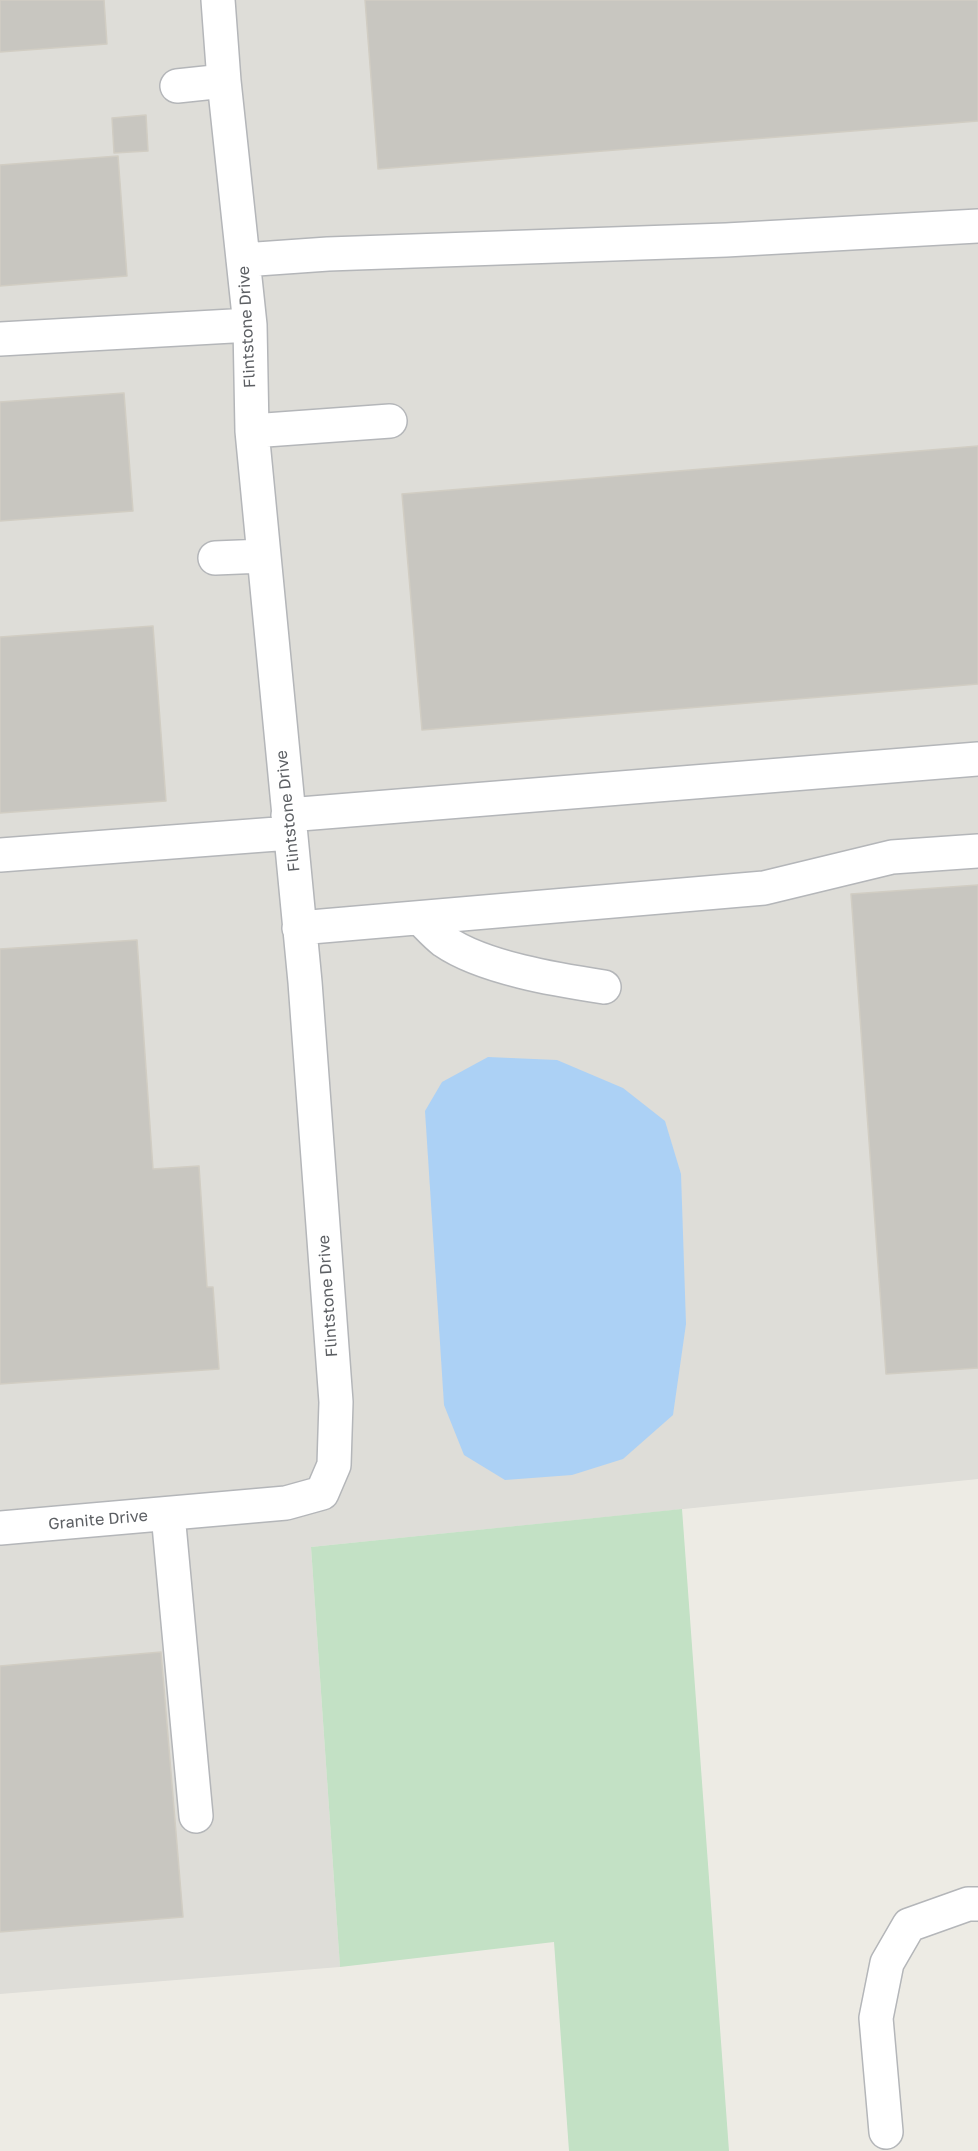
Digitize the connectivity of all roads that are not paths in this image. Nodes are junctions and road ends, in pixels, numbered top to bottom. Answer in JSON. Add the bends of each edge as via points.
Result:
{"nodes":[{"id":1,"x":218,"y":0,"type":"edge"},
{"id":2,"x":224,"y":81,"type":"junction"},
{"id":3,"x":177,"y":86,"type":"dead end"},
{"id":4,"x":978,"y":226,"type":"edge"},
{"id":5,"x":243,"y":260,"type":"junction"},
{"id":6,"x":250,"y":325,"type":"junction"},
{"id":7,"x":0,"y":339,"type":"edge"},
{"id":8,"x":390,"y":422,"type":"dead end"},
{"id":9,"x":252,"y":431,"type":"junction"},
{"id":10,"x":264,"y":556,"type":"junction"},
{"id":11,"x":215,"y":558,"type":"dead end"},
{"id":12,"x":978,"y":759,"type":"edge"},
{"id":13,"x":289,"y":824,"type":"junction"},
{"id":14,"x":978,"y":851,"type":"edge"},
{"id":15,"x":0,"y":855,"type":"edge"},
{"id":16,"x":420,"y":919,"type":"junction"},
{"id":17,"x":299,"y":927,"type":"junction"},
{"id":18,"x":604,"y":987,"type":"dead end"},
{"id":19,"x":182,"y":1512,"type":"junction"},
{"id":20,"x":0,"y":1528,"type":"edge"},
{"id":21,"x":196,"y":1816,"type":"dead end"},
{"id":22,"x":978,"y":1904,"type":"edge"},
{"id":23,"x":886,"y":2132,"type":"dead end"}],
"edges":[{"from":1,"to":2,"type":"street","name":"Flintstone Drive"},
{"from":2,"to":3,"type":"street"},
{"from":2,"to":5,"type":"street","name":"Flintstone Drive"},
{"from":4,"to":5,"type":"street"},
{"from":5,"to":6,"type":"street","name":"Flintstone Drive"},
{"from":6,"to":7,"type":"street"},
{"from":6,"to":9,"type":"street","name":"Flintstone Drive"},
{"from":8,"to":9,"type":"street"},
{"from":9,"to":10,"type":"street","name":"Flintstone Drive"},
{"from":10,"to":11,"type":"street"},
{"from":10,"to":13,"type":"street","name":"Flintstone Drive"},
{"from":12,"to":13,"type":"street"},
{"from":13,"to":15,"type":"street"},
{"from":13,"to":17,"type":"street","name":"Flintstone Drive"},
{"from":14,"to":16,"type":"street","via":[[892,857],[764,888]]},
{"from":16,"to":17,"type":"street"},
{"from":16,"to":18,"type":"street","via":[[444,942],[474,956],[539,977]]},
{"from":17,"to":19,"type":"street","name":"Flintstone Drive","via":[[336,1402],[334,1465],[322,1493],[286,1503]]},
{"from":19,"to":20,"type":"street","name":"Granite Drive"},
{"from":19,"to":21,"type":"street"},
{"from":22,"to":23,"type":"street","via":[[909,1925],[887,1963],[876,2018]]}]}
